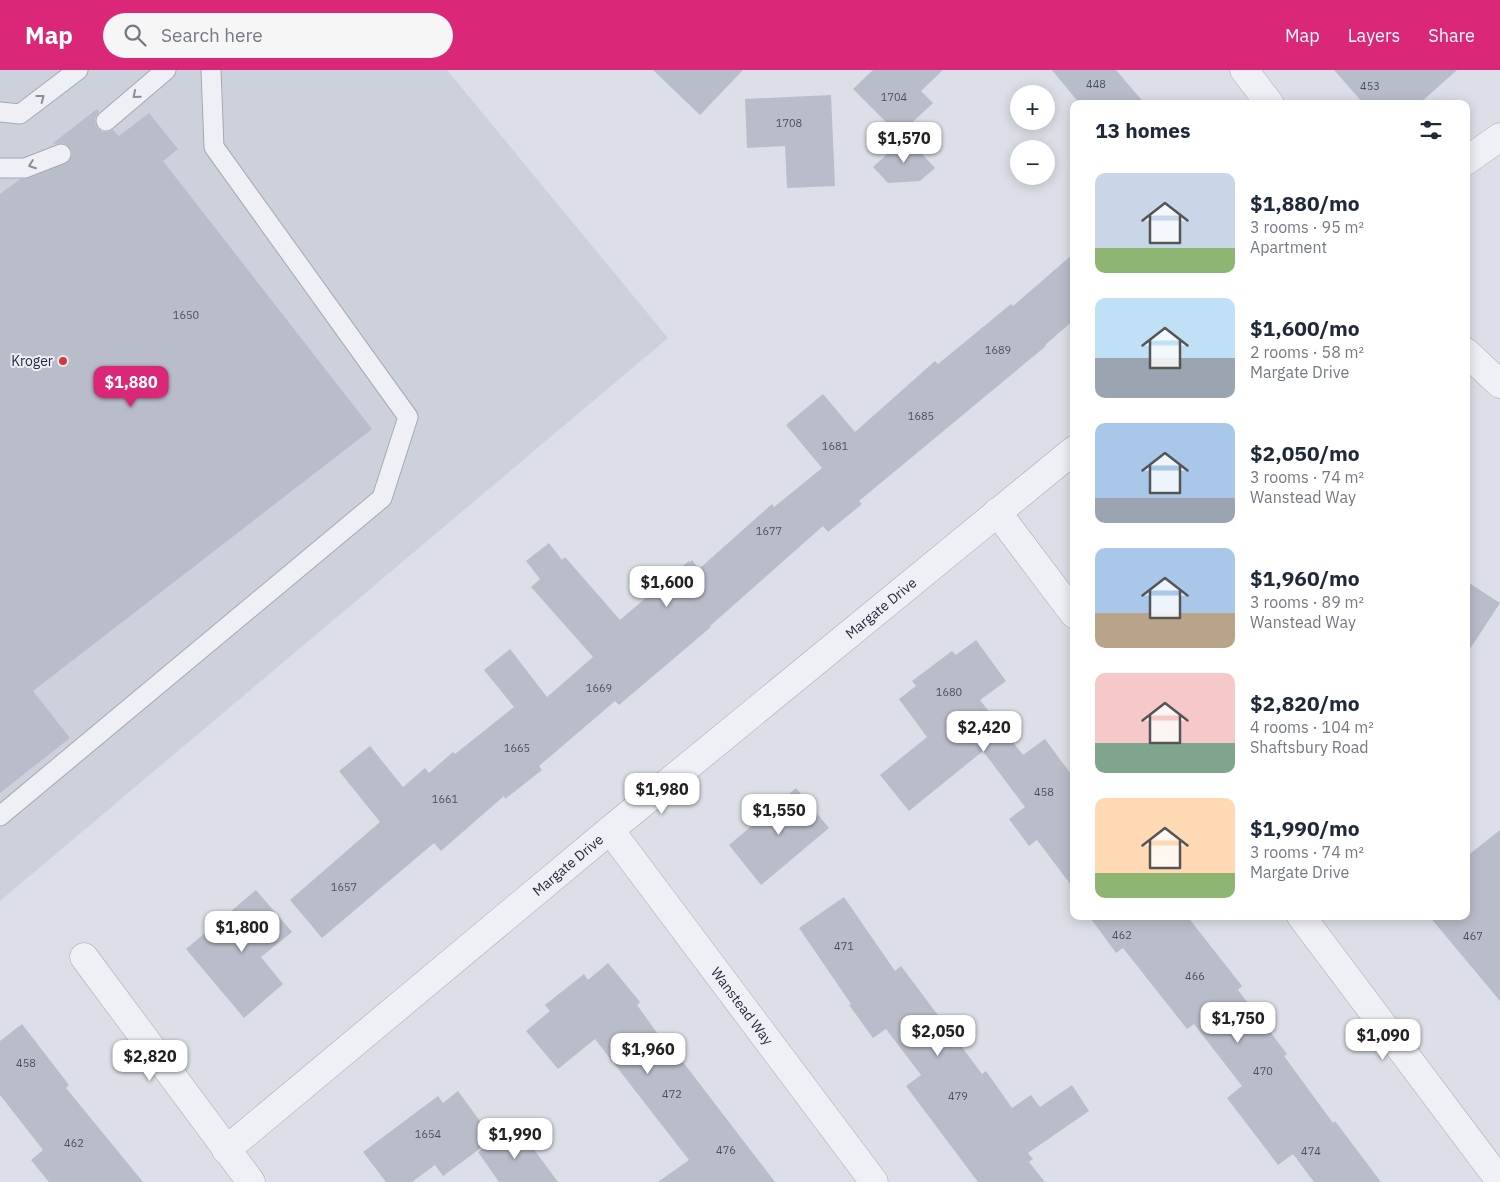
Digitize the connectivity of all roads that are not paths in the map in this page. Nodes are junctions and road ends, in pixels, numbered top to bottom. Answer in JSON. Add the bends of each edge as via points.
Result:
{"nodes":[{"id":1,"x":78,"y":70,"type":"edge"},
{"id":2,"x":166,"y":70,"type":"edge"},
{"id":3,"x":211,"y":70,"type":"edge"},
{"id":4,"x":1244,"y":70,"type":"edge"},
{"id":5,"x":1267,"y":100,"type":"edge"},
{"id":6,"x":0,"y":112,"type":"edge"},
{"id":7,"x":106,"y":120,"type":"dead end"},
{"id":8,"x":1500,"y":137,"type":"edge"},
{"id":9,"x":62,"y":154,"type":"dead end"},
{"id":10,"x":1470,"y":157,"type":"edge"},
{"id":11,"x":0,"y":168,"type":"edge"},
{"id":12,"x":1470,"y":356,"type":"edge"},
{"id":13,"x":1500,"y":384,"type":"edge"},
{"id":14,"x":1070,"y":453,"type":"edge"},
{"id":15,"x":997,"y":512,"type":"junction"},
{"id":16,"x":1070,"y":609,"type":"edge"},
{"id":17,"x":0,"y":816,"type":"edge"},
{"id":18,"x":610,"y":830,"type":"junction"},
{"id":19,"x":1304,"y":920,"type":"edge"},
{"id":20,"x":84,"y":957,"type":"dead end"},
{"id":21,"x":226,"y":1150,"type":"junction"},
{"id":22,"x":1500,"y":1181,"type":"edge"},
{"id":23,"x":251,"y":1182,"type":"edge"},
{"id":24,"x":874,"y":1182,"type":"edge"}],
"edges":[{"from":6,"to":1,"type":"lane","one_way":true,"via":[[20,114]]},
{"from":2,"to":7,"type":"lane","one_way":true},
{"from":3,"to":17,"type":"lane","via":[[214,147],[408,417],[382,498]]},
{"from":4,"to":5,"type":"street"},
{"from":8,"to":10,"type":"street"},
{"from":9,"to":11,"type":"lane","one_way":true,"via":[[24,168]]},
{"from":12,"to":13,"type":"street"},
{"from":14,"to":15,"type":"street","name":"Margate Drive"},
{"from":15,"to":16,"type":"street"},
{"from":15,"to":18,"type":"street","name":"Margate Drive"},
{"from":18,"to":21,"type":"street","name":"Margate Drive"},
{"from":18,"to":24,"type":"street","name":"Wanstead Way"},
{"from":19,"to":22,"type":"street"},
{"from":20,"to":21,"type":"street"},
{"from":21,"to":23,"type":"street"}]}
